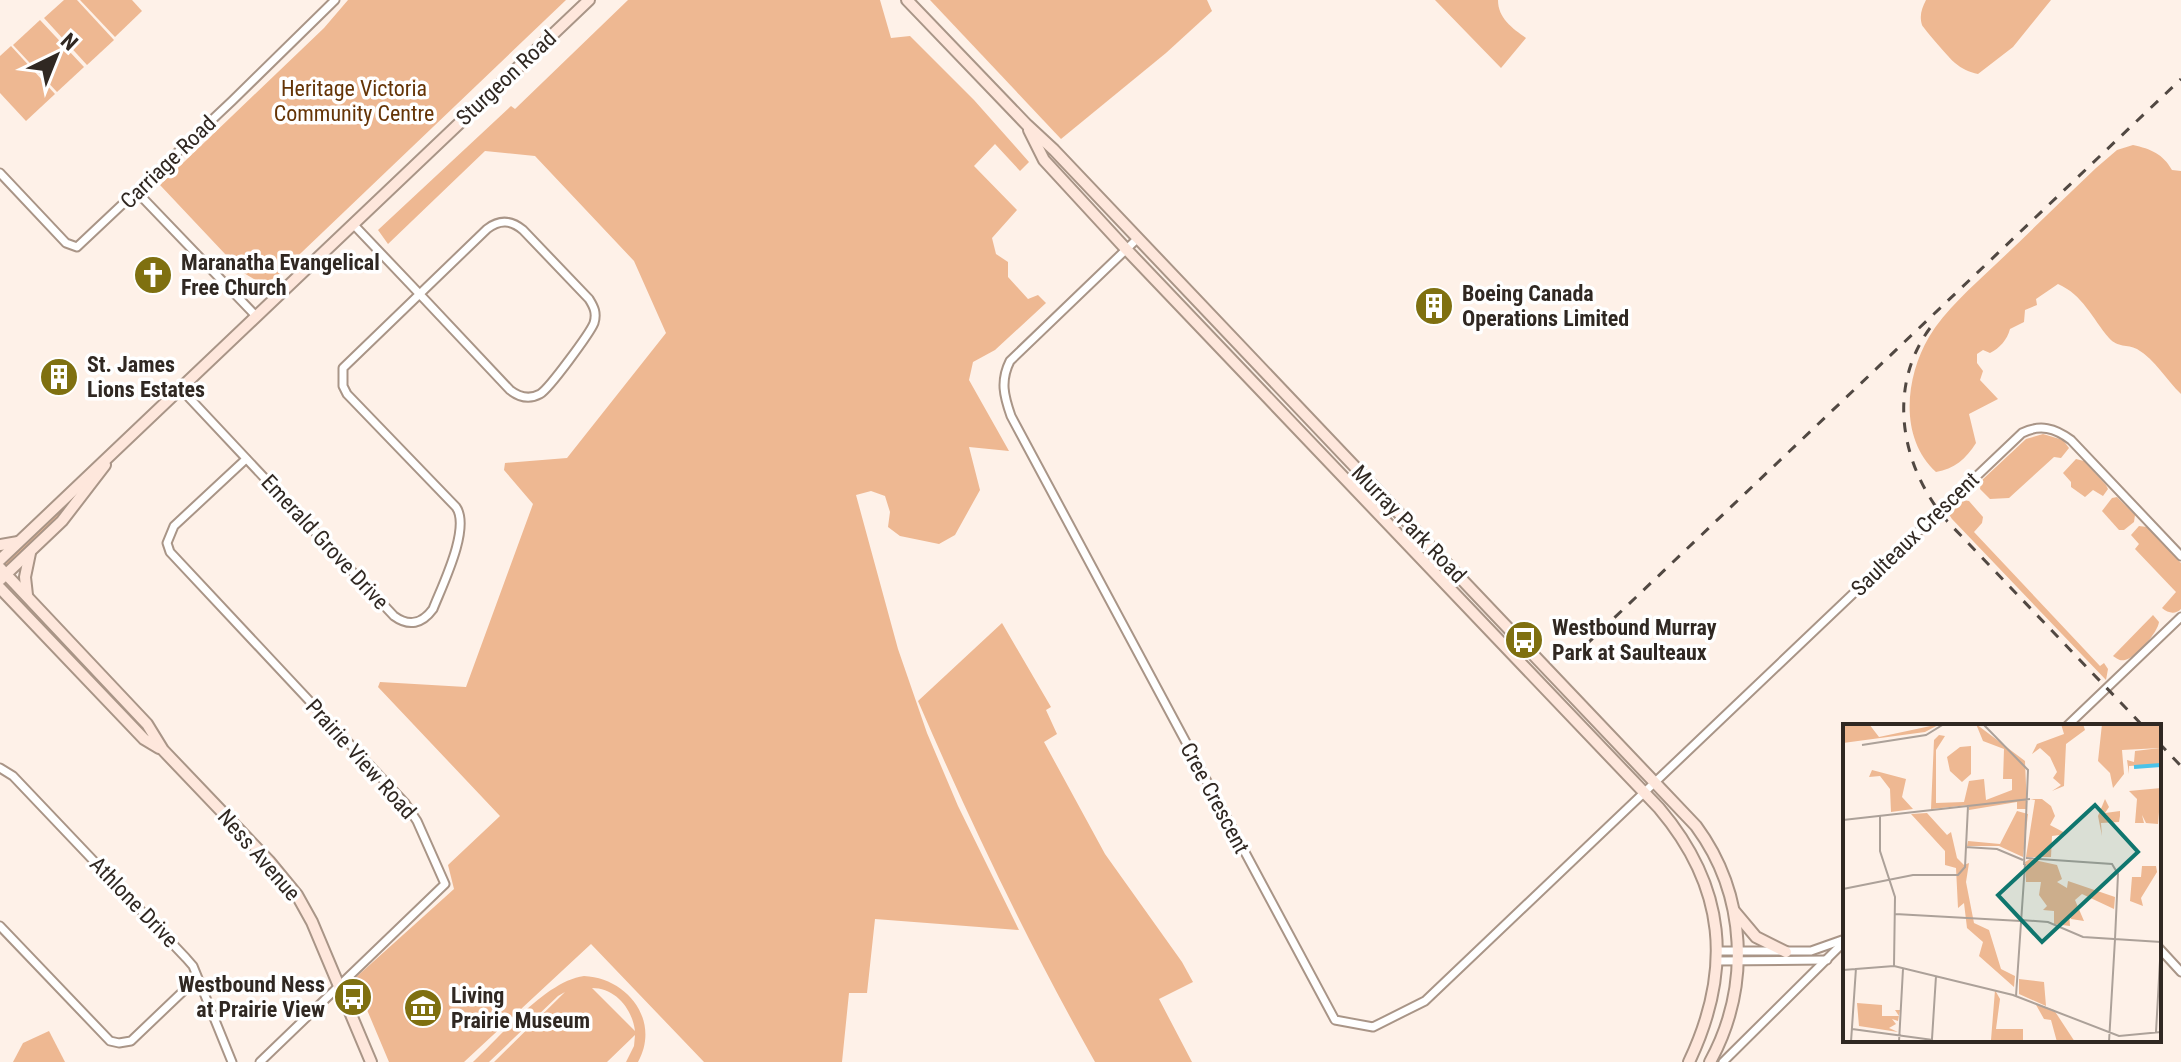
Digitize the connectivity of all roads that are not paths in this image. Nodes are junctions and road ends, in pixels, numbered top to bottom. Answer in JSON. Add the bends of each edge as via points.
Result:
{"nodes":[{"id":1,"x":335,"y":0,"type":"edge"},
{"id":2,"x":589,"y":0,"type":"edge"},
{"id":3,"x":907,"y":0,"type":"edge"},
{"id":4,"x":1027,"y":125,"type":"junction"},
{"id":5,"x":0,"y":173,"type":"edge"},
{"id":6,"x":136,"y":191,"type":"junction"},
{"id":7,"x":353,"y":224,"type":"junction"},
{"id":8,"x":1137,"y":239,"type":"junction"},
{"id":9,"x":1126,"y":249,"type":"junction"},
{"id":10,"x":419,"y":293,"type":"junction"},
{"id":11,"x":256,"y":316,"type":"junction"},
{"id":12,"x":181,"y":389,"type":"junction"},
{"id":13,"x":110,"y":456,"type":"junction"},
{"id":14,"x":246,"y":459,"type":"junction"},
{"id":15,"x":20,"y":542,"type":"junction"},
{"id":16,"x":0,"y":545,"type":"edge"},
{"id":17,"x":30,"y":553,"type":"junction"},
{"id":18,"x":2181,"y":556,"type":"edge"},
{"id":19,"x":0,"y":560,"type":"edge"},
{"id":20,"x":2,"y":574,"type":"edge"},
{"id":21,"x":0,"y":588,"type":"edge"},
{"id":22,"x":28,"y":597,"type":"junction"},
{"id":23,"x":2181,"y":617,"type":"edge"},
{"id":24,"x":1505,"y":648,"type":"junction"},
{"id":25,"x":1527,"y":648,"type":"junction"},
{"id":26,"x":2069,"y":724,"type":"edge"},
{"id":27,"x":163,"y":750,"type":"junction"},
{"id":28,"x":0,"y":768,"type":"edge"},
{"id":29,"x":1655,"y":782,"type":"junction"},
{"id":30,"x":1644,"y":793,"type":"junction"},
{"id":31,"x":1735,"y":912,"type":"junction"},
{"id":32,"x":0,"y":926,"type":"edge"},
{"id":33,"x":1843,"y":941,"type":"edge"},
{"id":34,"x":1843,"y":942,"type":"edge"},
{"id":35,"x":2161,"y":950,"type":"edge"},
{"id":36,"x":1786,"y":952,"type":"junction"},
{"id":37,"x":1717,"y":956,"type":"junction"},
{"id":38,"x":1738,"y":957,"type":"junction"},
{"id":39,"x":1828,"y":960,"type":"junction"},
{"id":40,"x":2181,"y":972,"type":"edge"},
{"id":41,"x":197,"y":978,"type":"junction"},
{"id":42,"x":339,"y":986,"type":"junction"},
{"id":43,"x":232,"y":1062,"type":"edge"},
{"id":44,"x":260,"y":1062,"type":"edge"},
{"id":45,"x":371,"y":1062,"type":"edge"},
{"id":46,"x":1689,"y":1062,"type":"edge"},
{"id":47,"x":1710,"y":1062,"type":"edge"},
{"id":48,"x":1723,"y":1062,"type":"edge"}],
"edges":[{"from":1,"to":6,"type":"street","name":"Carriage Road"},
{"from":2,"to":7,"type":"street","name":"Sturgeon Road"},
{"from":3,"to":4,"type":"street","name":"Murray Park Road"},
{"from":4,"to":8,"type":"street","name":"Murray Park Road"},
{"from":4,"to":9,"type":"street","name":"Murray Park Road","via":[[1044,160]]},
{"from":5,"to":6,"type":"street","name":"Carriage Road","via":[[66,243],[77,247]]},
{"from":6,"to":11,"type":"street"},
{"from":7,"to":10,"type":"street"},
{"from":7,"to":11,"type":"street","name":"Sturgeon Road"},
{"from":8,"to":9,"type":"street","name":"Cree Crescent"},
{"from":8,"to":25,"type":"street","name":"Murray Park Road"},
{"from":9,"to":24,"type":"street","name":"Murray Park Road"},
{"from":9,"to":30,"type":"street","name":"Cree Crescent","via":[[1010,361],[1004,394],[1011,416],[1335,1020],[1373,1027],[1425,1001]]},
{"from":10,"to":10,"type":"street","via":[[522,397],[544,391],[595,319],[589,299],[512,222],[492,225]]},
{"from":10,"to":14,"type":"street","name":"Emerald Grove Drive","via":[[349,361],[342,378],[347,394],[459,512],[461,533],[424,620],[410,623],[394,616]]},
{"from":11,"to":12,"type":"street","name":"Sturgeon Road"},
{"from":12,"to":13,"type":"street","name":"Sturgeon Road"},
{"from":12,"to":14,"type":"street","name":"Emerald Grove Drive"},
{"from":13,"to":15,"type":"street","name":"Sturgeon Road"},
{"from":13,"to":17,"type":"street","name":"Sturgeon Road","via":[[62,521]]},
{"from":14,"to":42,"type":"street","name":"Prairie View Road","via":[[174,526],[167,543],[170,552],[405,803],[445,884]]},
{"from":15,"to":16,"type":"street"},
{"from":15,"to":19,"type":"street","name":"Sturgeon Road"},
{"from":17,"to":20,"type":"street","name":"Sturgeon Road"},
{"from":17,"to":22,"type":"street"},
{"from":18,"to":29,"type":"street","name":"Saulteaux Crescent","via":[[2071,440],[2053,429],[2030,430]]},
{"from":20,"to":22,"type":"street","name":"Ness Avenue"},
{"from":21,"to":27,"type":"street","name":"Ness Avenue","via":[[144,739]]},
{"from":22,"to":27,"type":"street","name":"Ness Avenue","via":[[147,724]]},
{"from":23,"to":26,"type":"street"},
{"from":24,"to":25,"type":"street"},
{"from":24,"to":30,"type":"street","name":"Murray Park Road"},
{"from":25,"to":29,"type":"street","name":"Murray Park Road"},
{"from":27,"to":42,"type":"street","name":"Ness Avenue","via":[[288,882]]},
{"from":28,"to":41,"type":"street","name":"Athlone Drive","via":[[176,946]]},
{"from":29,"to":30,"type":"street","name":"Cree Crescent"},
{"from":29,"to":31,"type":"street","name":"Murray Park Road","via":[[1707,841],[1724,873]]},
{"from":30,"to":37,"type":"street","name":"Murray Park Road","via":[[1673,824],[1702,872],[1715,915]]},
{"from":31,"to":36,"type":"street","via":[[1756,937]]},
{"from":31,"to":38,"type":"street","name":"Murray Park Road"},
{"from":32,"to":41,"type":"street","via":[[110,1041],[131,1041]]},
{"from":33,"to":36,"type":"street"},
{"from":34,"to":39,"type":"street"},
{"from":35,"to":40,"type":"street"},
{"from":36,"to":38,"type":"street"},
{"from":37,"to":38,"type":"street"},
{"from":37,"to":46,"type":"street","name":"Murray Park Road","via":[[1713,1000]]},
{"from":38,"to":39,"type":"street"},
{"from":38,"to":47,"type":"street","name":"Murray Park Road","via":[[1733,1003]]},
{"from":39,"to":48,"type":"street"},
{"from":41,"to":43,"type":"street","name":"Athlone Drive"},
{"from":42,"to":44,"type":"street","name":"Prairie View Road"},
{"from":42,"to":45,"type":"street","name":"Ness Avenue"}]}
